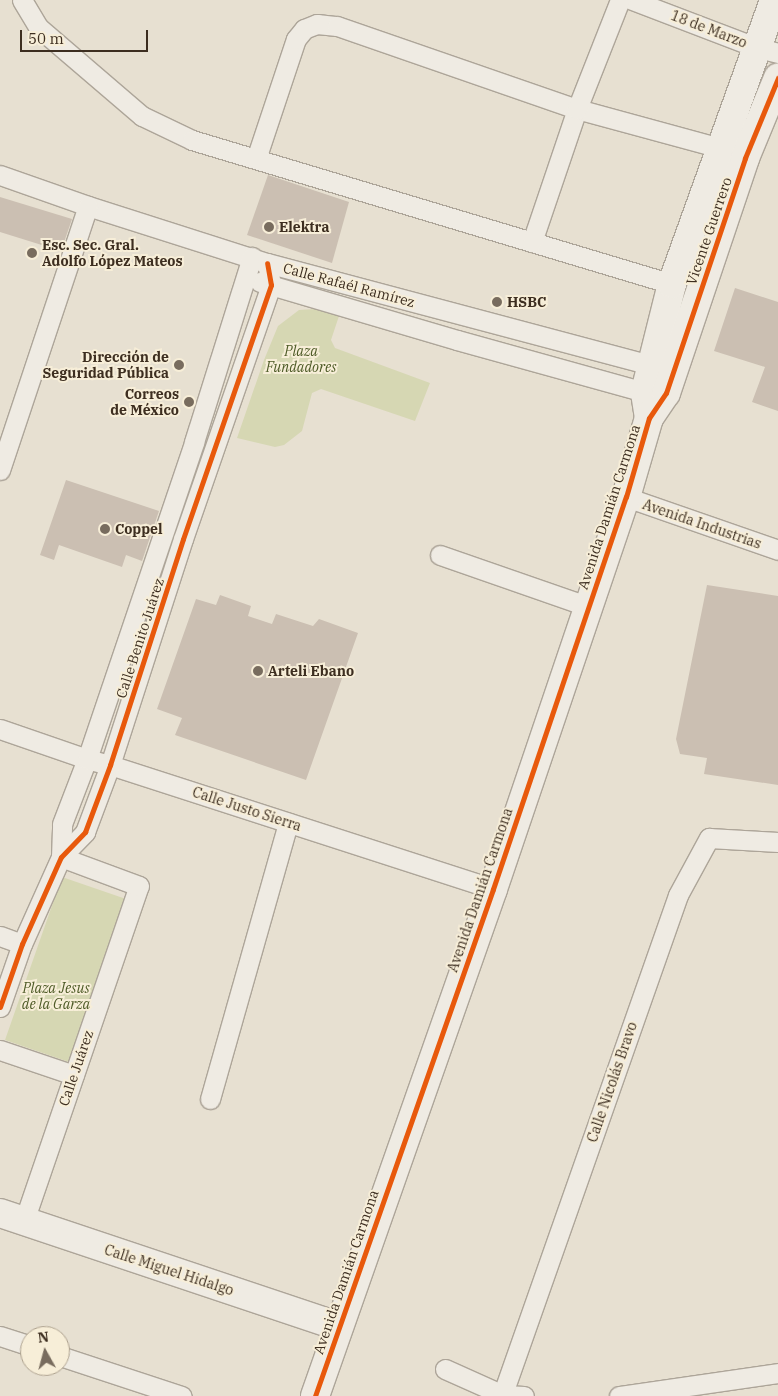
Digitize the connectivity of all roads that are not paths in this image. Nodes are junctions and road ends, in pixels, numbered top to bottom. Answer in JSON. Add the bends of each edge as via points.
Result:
{"nodes":[{"id":1,"x":22,"y":0,"type":"edge"},
{"id":2,"x":620,"y":0,"type":"edge"},
{"id":3,"x":632,"y":0,"type":"edge"},
{"id":4,"x":774,"y":0,"type":"edge"},
{"id":5,"x":768,"y":50,"type":"edge"},
{"id":6,"x":778,"y":78,"type":"edge"},
{"id":7,"x":577,"y":109,"type":"junction"},
{"id":8,"x":721,"y":148,"type":"junction"},
{"id":9,"x":256,"y":159,"type":"junction"},
{"id":10,"x":0,"y":174,"type":"edge"},
{"id":11,"x":88,"y":206,"type":"junction"},
{"id":12,"x":532,"y":242,"type":"junction"},
{"id":13,"x":260,"y":260,"type":"junction"},
{"id":14,"x":247,"y":279,"type":"junction"},
{"id":15,"x":672,"y":284,"type":"junction"},
{"id":16,"x":272,"y":285,"type":"junction"},
{"id":17,"x":657,"y":388,"type":"junction"},
{"id":18,"x":194,"y":442,"type":"junction"},
{"id":19,"x":214,"y":449,"type":"junction"},
{"id":20,"x":0,"y":470,"type":"edge"},
{"id":21,"x":626,"y":497,"type":"junction"},
{"id":22,"x":778,"y":550,"type":"edge"},
{"id":23,"x":440,"y":555,"type":"dead end"},
{"id":24,"x":589,"y":607,"type":"junction"},
{"id":25,"x":0,"y":729,"type":"edge"},
{"id":26,"x":87,"y":759,"type":"junction"},
{"id":27,"x":110,"y":764,"type":"junction"},
{"id":28,"x":288,"y":823,"type":"junction"},
{"id":29,"x":778,"y":842,"type":"edge"},
{"id":30,"x":61,"y":857,"type":"junction"},
{"id":31,"x":493,"y":889,"type":"junction"},
{"id":32,"x":0,"y":936,"type":"edge"},
{"id":33,"x":22,"y":944,"type":"junction"},
{"id":34,"x":0,"y":1007,"type":"edge"},
{"id":35,"x":0,"y":1050,"type":"edge"},
{"id":36,"x":74,"y":1075,"type":"junction"},
{"id":37,"x":210,"y":1098,"type":"dead end"},
{"id":38,"x":12,"y":1217,"type":"edge"},
{"id":39,"x":338,"y":1326,"type":"junction"},
{"id":40,"x":0,"y":1336,"type":"edge"},
{"id":41,"x":20,"y":1343,"type":"edge"},
{"id":42,"x":70,"y":1359,"type":"edge"},
{"id":43,"x":445,"y":1370,"type":"dead end"},
{"id":44,"x":778,"y":1373,"type":"edge"},
{"id":45,"x":182,"y":1396,"type":"edge"},
{"id":46,"x":315,"y":1396,"type":"edge"},
{"id":47,"x":502,"y":1396,"type":"edge"},
{"id":48,"x":524,"y":1396,"type":"edge"},
{"id":49,"x":619,"y":1396,"type":"edge"}],
"edges":[{"from":1,"to":9,"type":"street","via":[[38,27],[142,116],[192,140]]},
{"from":2,"to":7,"type":"street"},
{"from":3,"to":5,"type":"street","name":"18 de Marzo"},
{"from":4,"to":5,"type":"street","name":"Vicente Guerrero"},
{"from":5,"to":8,"type":"street","name":"Vicente Guerrero"},
{"from":6,"to":17,"type":"street","name":"Vicente Guerrero"},
{"from":7,"to":8,"type":"street"},
{"from":7,"to":9,"type":"street","via":[[336,26],[317,24],[304,29],[296,39]]},
{"from":7,"to":12,"type":"street"},
{"from":8,"to":15,"type":"street","name":"Vicente Guerrero"},
{"from":9,"to":12,"type":"street"},
{"from":10,"to":11,"type":"street","name":"Calle Rafaél Ramírez"},
{"from":11,"to":13,"type":"street","name":"Calle Rafaél Ramírez"},
{"from":11,"to":20,"type":"street"},
{"from":12,"to":15,"type":"street"},
{"from":13,"to":14,"type":"street","name":"Calle Benito Juárez"},
{"from":13,"to":16,"type":"street"},
{"from":13,"to":17,"type":"street","name":"Calle Rafaél Ramírez"},
{"from":14,"to":16,"type":"street","name":"Calle Rafaél Ramírez"},
{"from":14,"to":18,"type":"street","name":"Calle Benito Juárez"},
{"from":15,"to":17,"type":"street","name":"Vicente Guerrero"},
{"from":16,"to":17,"type":"street","name":"Calle Rafaél Ramírez","via":[[457,340]]},
{"from":16,"to":19,"type":"street","name":"Calle Benito Juárez"},
{"from":17,"to":21,"type":"street","name":"Avenida Damián Carmona"},
{"from":18,"to":19,"type":"street"},
{"from":18,"to":26,"type":"street","name":"Calle Benito Juárez"},
{"from":19,"to":27,"type":"street","name":"Calle Benito Juárez"},
{"from":21,"to":22,"type":"street","name":"Avenida Industrias"},
{"from":21,"to":24,"type":"street","name":"Avenida Damián Carmona"},
{"from":23,"to":24,"type":"street"},
{"from":24,"to":31,"type":"street","name":"Avenida Damián Carmona"},
{"from":25,"to":26,"type":"street","name":"Calle Justo Sierra"},
{"from":26,"to":27,"type":"street","name":"Calle Justo Sierra"},
{"from":26,"to":30,"type":"street","name":"Calle Benito Juárez","via":[[62,824]]},
{"from":27,"to":28,"type":"street","name":"Calle Justo Sierra"},
{"from":27,"to":30,"type":"street","name":"Calle Benito Juárez","via":[[85,832]]},
{"from":28,"to":31,"type":"street","name":"Calle Justo Sierra"},
{"from":28,"to":37,"type":"street"},
{"from":29,"to":47,"type":"street","name":"Calle Nicolás Bravo","via":[[709,838],[678,895]]},
{"from":30,"to":33,"type":"street","name":"Calle Benito Juárez"},
{"from":30,"to":36,"type":"street","name":"Calle Juárez","via":[[139,886]]},
{"from":31,"to":39,"type":"street","name":"Avenida Damián Carmona"},
{"from":32,"to":33,"type":"street"},
{"from":33,"to":34,"type":"street","name":"Calle Benito Juárez"},
{"from":35,"to":36,"type":"street"},
{"from":36,"to":38,"type":"street","name":"Calle Juárez"},
{"from":38,"to":39,"type":"street","name":"Calle Miguel Hidalgo"},
{"from":39,"to":46,"type":"street","name":"Avenida Damián Carmona"},
{"from":40,"to":41,"type":"street"},
{"from":42,"to":45,"type":"street"},
{"from":43,"to":47,"type":"street"},
{"from":44,"to":49,"type":"street"},
{"from":47,"to":48,"type":"street"}]}
